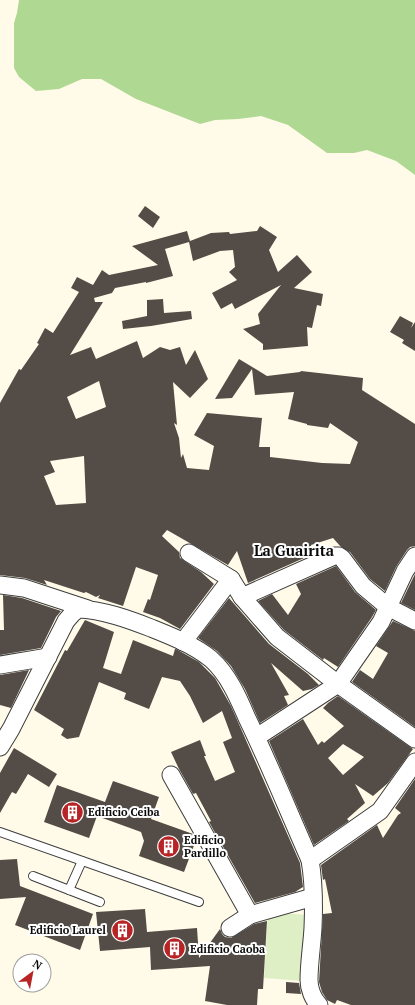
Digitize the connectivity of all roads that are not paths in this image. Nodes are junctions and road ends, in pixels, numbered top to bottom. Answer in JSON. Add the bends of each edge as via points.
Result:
{"nodes":[{"id":1,"x":189,"y":554,"type":"dead end"},
{"id":2,"x":415,"y":556,"type":"edge"},
{"id":3,"x":231,"y":579,"type":"junction"},
{"id":4,"x":0,"y":585,"type":"edge"},
{"id":5,"x":242,"y":597,"type":"junction"},
{"id":6,"x":388,"y":606,"type":"junction"},
{"id":7,"x":88,"y":610,"type":"junction"},
{"id":8,"x":415,"y":621,"type":"edge"},
{"id":9,"x":183,"y":642,"type":"junction"},
{"id":10,"x":48,"y":657,"type":"junction"},
{"id":11,"x":0,"y":665,"type":"edge"},
{"id":12,"x":338,"y":684,"type":"junction"},
{"id":13,"x":257,"y":737,"type":"junction"},
{"id":14,"x":415,"y":739,"type":"edge"},
{"id":15,"x":0,"y":747,"type":"edge"},
{"id":16,"x":415,"y":762,"type":"edge"},
{"id":17,"x":171,"y":776,"type":"dead end"},
{"id":18,"x":0,"y":832,"type":"edge"},
{"id":19,"x":310,"y":860,"type":"junction"},
{"id":20,"x":82,"y":861,"type":"junction"},
{"id":21,"x":33,"y":876,"type":"dead end"},
{"id":22,"x":69,"y":890,"type":"junction"},
{"id":23,"x":313,"y":897,"type":"junction"},
{"id":24,"x":100,"y":902,"type":"dead end"},
{"id":25,"x":199,"y":902,"type":"dead end"},
{"id":26,"x":250,"y":915,"type":"junction"},
{"id":27,"x":230,"y":928,"type":"dead end"},
{"id":28,"x":319,"y":1005,"type":"edge"}],
"edges":[{"from":1,"to":3,"type":"street"},
{"from":2,"to":6,"type":"street"},
{"from":3,"to":5,"type":"street"},
{"from":3,"to":9,"type":"street"},
{"from":4,"to":7,"type":"street","via":[[24,588]]},
{"from":5,"to":6,"type":"street","via":[[339,556],[363,586]]},
{"from":5,"to":12,"type":"street","via":[[278,637]]},
{"from":6,"to":8,"type":"street"},
{"from":6,"to":12,"type":"street","via":[[381,622]]},
{"from":7,"to":9,"type":"street","via":[[138,623]]},
{"from":7,"to":10,"type":"street","via":[[78,609],[66,621]]},
{"from":9,"to":13,"type":"street","via":[[210,658],[222,672]]},
{"from":10,"to":11,"type":"street"},
{"from":10,"to":15,"type":"street"},
{"from":12,"to":13,"type":"street"},
{"from":12,"to":14,"type":"street"},
{"from":13,"to":19,"type":"street"},
{"from":16,"to":19,"type":"street","via":[[380,811]]},
{"from":17,"to":26,"type":"street"},
{"from":18,"to":20,"type":"lane"},
{"from":19,"to":23,"type":"street"},
{"from":20,"to":22,"type":"lane"},
{"from":20,"to":25,"type":"lane"},
{"from":21,"to":22,"type":"lane"},
{"from":22,"to":24,"type":"lane"},
{"from":23,"to":26,"type":"street"},
{"from":23,"to":28,"type":"street","via":[[309,981],[312,994]]},
{"from":26,"to":27,"type":"street"}]}
